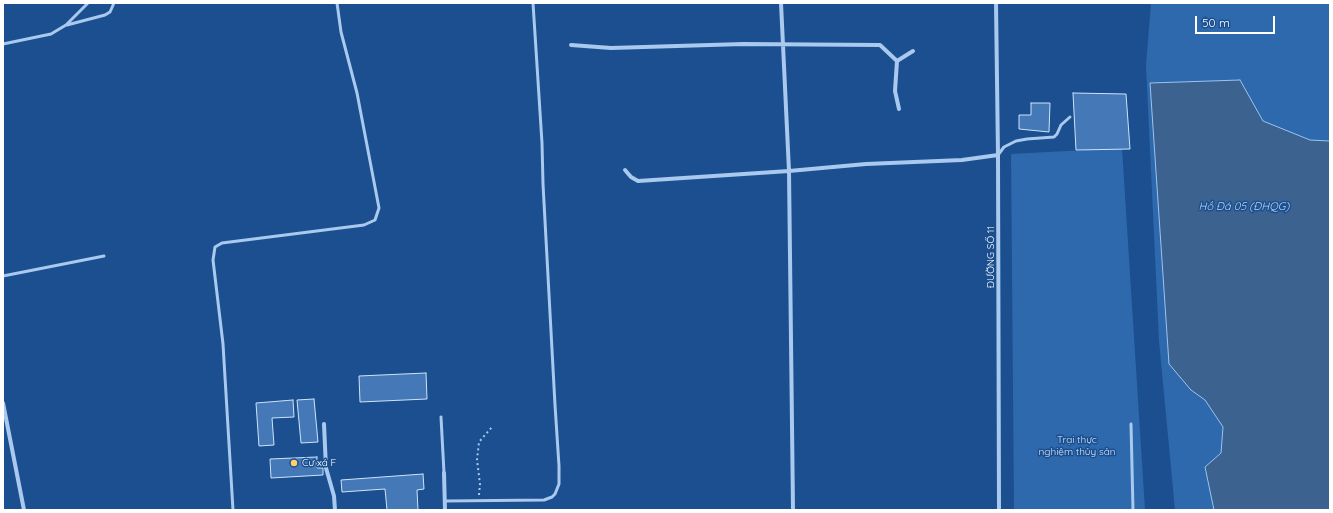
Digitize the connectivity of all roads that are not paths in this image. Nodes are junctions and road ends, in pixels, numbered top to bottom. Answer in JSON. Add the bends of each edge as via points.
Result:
{"nodes":[{"id":1,"x":88,"y":3,"type":"edge"},
{"id":2,"x":114,"y":3,"type":"edge"},
{"id":3,"x":337,"y":3,"type":"edge"},
{"id":4,"x":533,"y":3,"type":"edge"},
{"id":5,"x":781,"y":3,"type":"edge"},
{"id":6,"x":996,"y":3,"type":"edge"},
{"id":7,"x":66,"y":25,"type":"junction"},
{"id":8,"x":3,"y":44,"type":"edge"},
{"id":9,"x":782,"y":44,"type":"junction"},
{"id":10,"x":571,"y":45,"type":"dead end"},
{"id":11,"x":913,"y":51,"type":"dead end"},
{"id":12,"x":897,"y":61,"type":"junction"},
{"id":13,"x":899,"y":109,"type":"dead end"},
{"id":14,"x":1070,"y":116,"type":"dead end"},
{"id":15,"x":998,"y":155,"type":"junction"},
{"id":16,"x":625,"y":170,"type":"dead end"},
{"id":17,"x":788,"y":171,"type":"junction"},
{"id":18,"x":104,"y":256,"type":"dead end"},
{"id":19,"x":3,"y":276,"type":"edge"},
{"id":20,"x":3,"y":403,"type":"edge"},
{"id":21,"x":441,"y":417,"type":"dead end"},
{"id":22,"x":5,"y":419,"type":"edge"},
{"id":23,"x":324,"y":424,"type":"dead end"},
{"id":24,"x":1131,"y":424,"type":"dead end"},
{"id":25,"x":444,"y":473,"type":"joint"},
{"id":26,"x":445,"y":501,"type":"junction"},
{"id":27,"x":24,"y":510,"type":"edge"},
{"id":28,"x":233,"y":510,"type":"edge"},
{"id":29,"x":335,"y":510,"type":"edge"},
{"id":30,"x":446,"y":510,"type":"edge"},
{"id":31,"x":793,"y":510,"type":"edge"},
{"id":32,"x":999,"y":510,"type":"edge"},
{"id":33,"x":1133,"y":510,"type":"edge"}],
"edges":[{"from":1,"to":7,"type":"lane"},
{"from":2,"to":7,"type":"lane","via":[[110,12],[105,15]]},
{"from":3,"to":28,"type":"lane","via":[[379,208],[375,220],[364,225],[222,243],[215,247],[213,260],[223,344]]},
{"from":4,"to":26,"type":"lane","via":[[559,484],[549,500]]},
{"from":5,"to":9,"type":"street"},
{"from":6,"to":15,"type":"street","name":"ĐƯỜNG SỐ 11"},
{"from":7,"to":8,"type":"lane","via":[[51,34]]},
{"from":9,"to":10,"type":"street","via":[[611,48]]},
{"from":9,"to":12,"type":"street","via":[[880,45]]},
{"from":9,"to":17,"type":"street"},
{"from":11,"to":12,"type":"street"},
{"from":12,"to":13,"type":"street","via":[[895,91]]},
{"from":14,"to":15,"type":"lane","via":[[1054,137],[1016,141]]},
{"from":15,"to":17,"type":"street","via":[[962,160],[866,164]]},
{"from":15,"to":32,"type":"street","name":"ĐƯỜNG SỐ 11"},
{"from":16,"to":17,"type":"street","via":[[638,181]]},
{"from":17,"to":31,"type":"street"},
{"from":18,"to":19,"type":"lane"},
{"from":20,"to":22,"type":"street"},
{"from":21,"to":25,"type":"lane"},
{"from":22,"to":27,"type":"street"},
{"from":23,"to":29,"type":"street","via":[[326,468]]},
{"from":24,"to":33,"type":"lane"},
{"from":25,"to":26,"type":"street"},
{"from":26,"to":30,"type":"street"}]}
